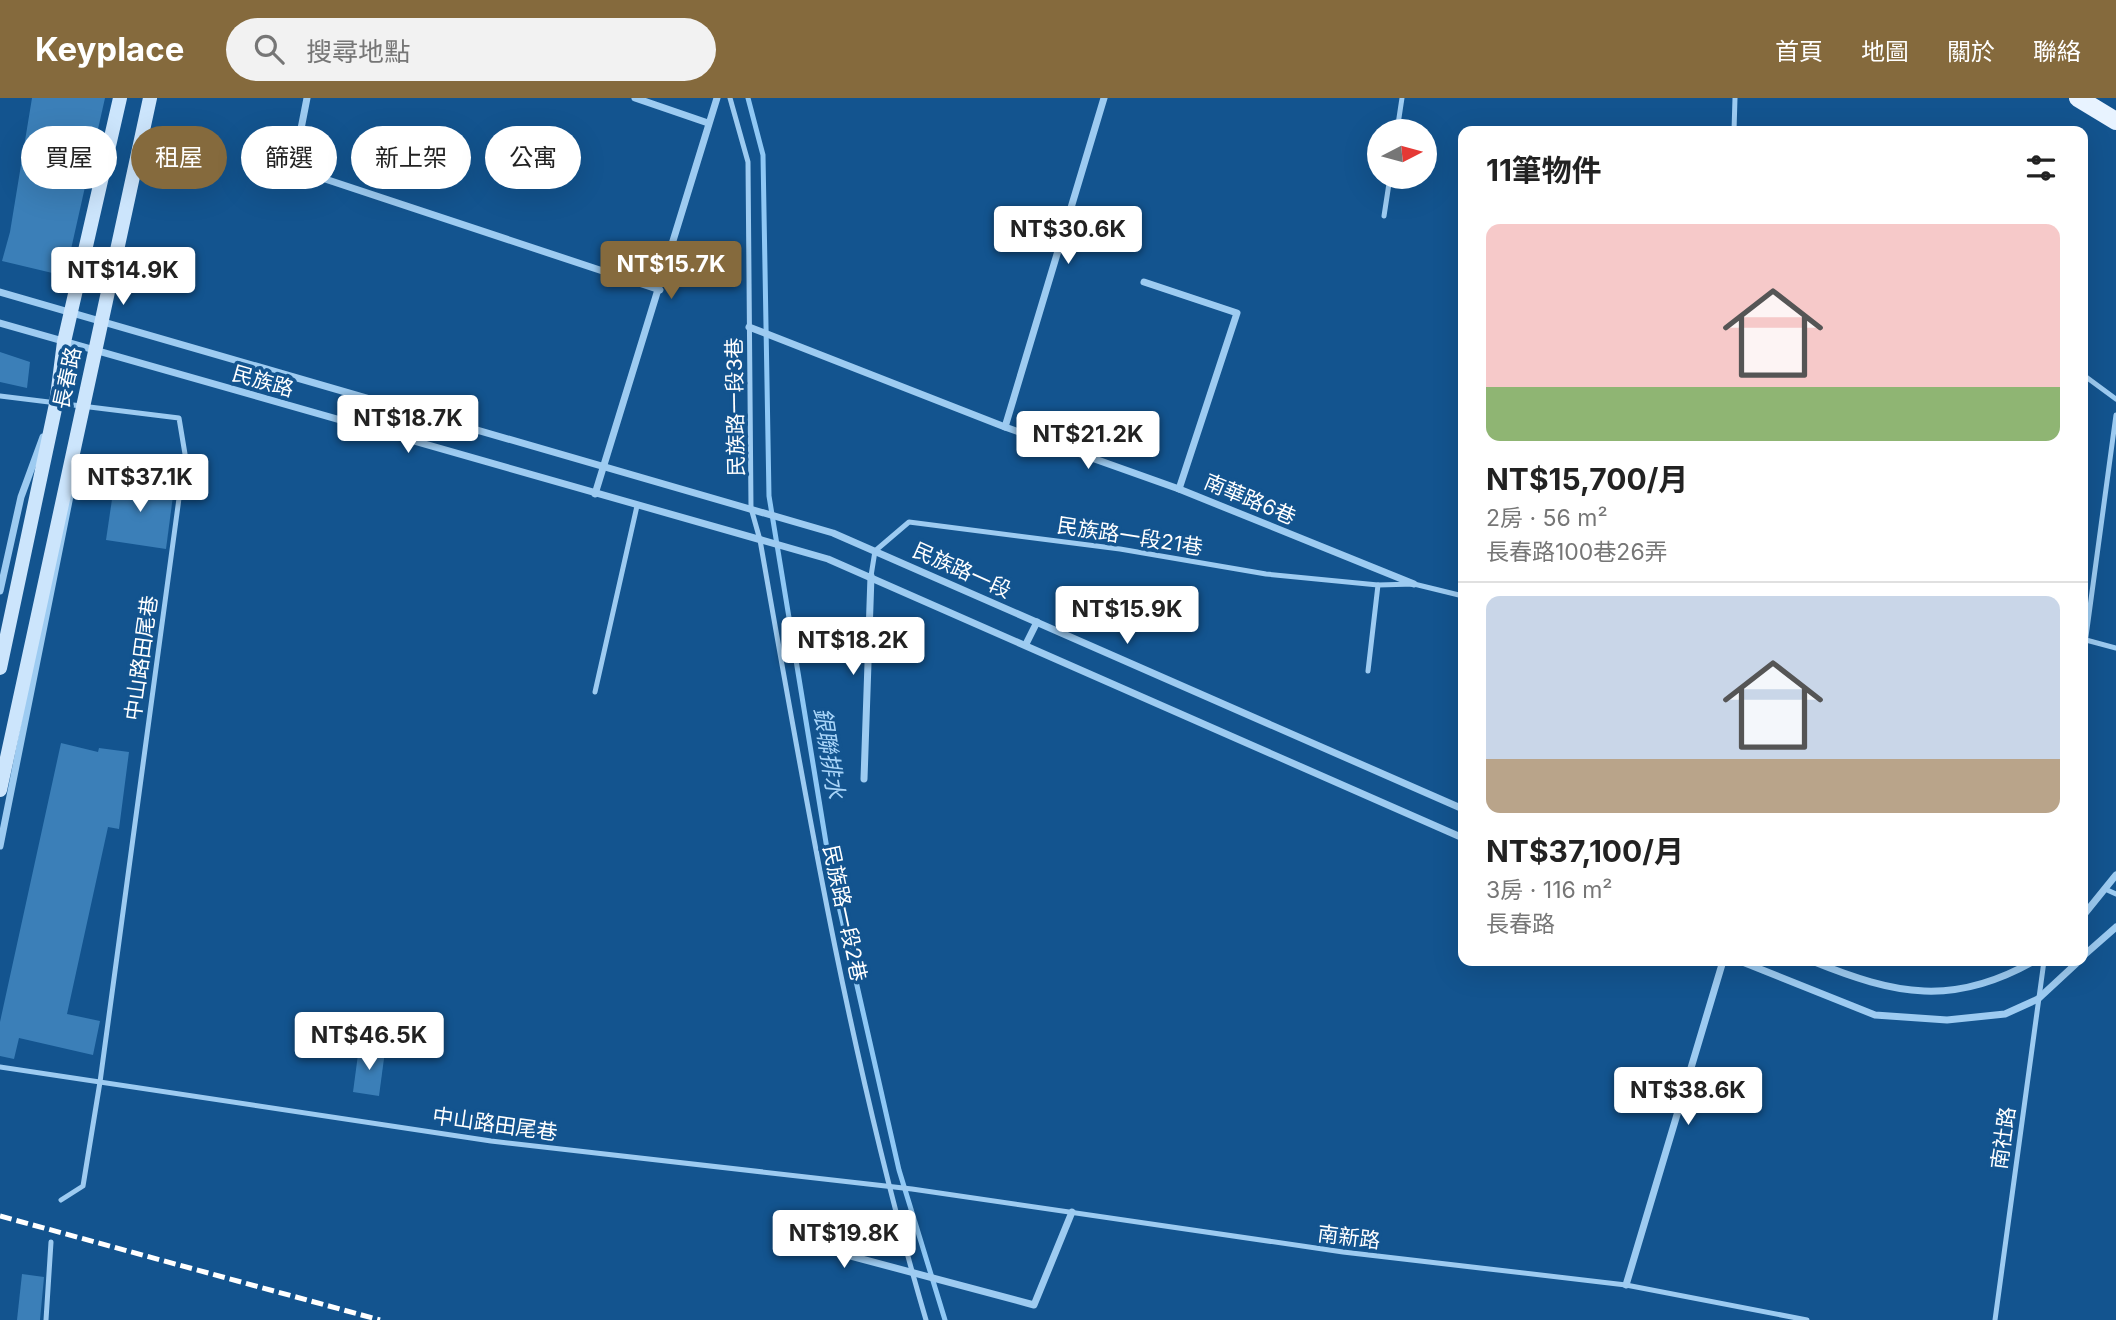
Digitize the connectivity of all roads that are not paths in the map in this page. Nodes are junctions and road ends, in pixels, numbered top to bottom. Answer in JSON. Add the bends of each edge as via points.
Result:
{"nodes":[{"id":1,"x":120,"y":98,"type":"edge"},
{"id":2,"x":150,"y":98,"type":"edge"},
{"id":3,"x":307,"y":98,"type":"edge"},
{"id":4,"x":635,"y":98,"type":"edge"},
{"id":5,"x":717,"y":98,"type":"edge"},
{"id":6,"x":730,"y":98,"type":"edge"},
{"id":7,"x":1104,"y":98,"type":"edge"},
{"id":8,"x":1402,"y":98,"type":"edge"},
{"id":9,"x":1735,"y":98,"type":"edge"},
{"id":10,"x":2077,"y":98,"type":"edge"},
{"id":11,"x":1399,"y":119,"type":"edge"},
{"id":12,"x":2116,"y":121,"type":"edge"},
{"id":13,"x":708,"y":123,"type":"junction"},
{"id":14,"x":1734,"y":126,"type":"edge"},
{"id":15,"x":1388,"y":189,"type":"edge"},
{"id":16,"x":1384,"y":216,"type":"dead end"},
{"id":17,"x":1144,"y":282,"type":"dead end"},
{"id":18,"x":660,"y":290,"type":"junction"},
{"id":19,"x":0,"y":292,"type":"edge"},
{"id":20,"x":72,"y":312,"type":"junction"},
{"id":21,"x":102,"y":320,"type":"junction"},
{"id":22,"x":0,"y":323,"type":"edge"},
{"id":23,"x":753,"y":328,"type":"junction"},
{"id":24,"x":64,"y":342,"type":"junction"},
{"id":25,"x":94,"y":351,"type":"junction"},
{"id":26,"x":2088,"y":378,"type":"edge"},
{"id":27,"x":0,"y":396,"type":"edge"},
{"id":28,"x":2116,"y":399,"type":"edge"},
{"id":29,"x":56,"y":404,"type":"junction"},
{"id":30,"x":83,"y":406,"type":"junction"},
{"id":31,"x":2116,"y":415,"type":"edge"},
{"id":32,"x":1005,"y":427,"type":"junction"},
{"id":33,"x":75,"y":446,"type":"junction"},
{"id":34,"x":604,"y":466,"type":"junction"},
{"id":35,"x":1179,"y":489,"type":"junction"},
{"id":36,"x":595,"y":495,"type":"junction"},
{"id":37,"x":637,"y":506,"type":"junction"},
{"id":38,"x":751,"y":508,"type":"junction"},
{"id":39,"x":760,"y":540,"type":"junction"},
{"id":40,"x":876,"y":551,"type":"junction"},
{"id":41,"x":871,"y":576,"type":"junction"},
{"id":42,"x":1415,"y":584,"type":"junction"},
{"id":43,"x":1378,"y":585,"type":"junction"},
{"id":44,"x":0,"y":591,"type":"edge"},
{"id":45,"x":1458,"y":595,"type":"edge"},
{"id":46,"x":1038,"y":622,"type":"junction"},
{"id":47,"x":2088,"y":625,"type":"edge"},
{"id":48,"x":2088,"y":641,"type":"edge"},
{"id":49,"x":1026,"y":644,"type":"junction"},
{"id":50,"x":2116,"y":648,"type":"edge"},
{"id":51,"x":0,"y":668,"type":"edge"},
{"id":52,"x":1368,"y":671,"type":"dead end"},
{"id":53,"x":595,"y":692,"type":"dead end"},
{"id":54,"x":864,"y":779,"type":"dead end"},
{"id":55,"x":0,"y":790,"type":"edge"},
{"id":56,"x":1458,"y":807,"type":"edge"},
{"id":57,"x":1458,"y":836,"type":"edge"},
{"id":58,"x":0,"y":846,"type":"edge"},
{"id":59,"x":2116,"y":875,"type":"edge"},
{"id":60,"x":2105,"y":889,"type":"junction"},
{"id":61,"x":2116,"y":894,"type":"edge"},
{"id":62,"x":2088,"y":910,"type":"edge"},
{"id":63,"x":2116,"y":927,"type":"edge"},
{"id":64,"x":2088,"y":953,"type":"edge"},
{"id":65,"x":1722,"y":966,"type":"edge"},
{"id":66,"x":1752,"y":966,"type":"edge"},
{"id":67,"x":1825,"y":966,"type":"edge"},
{"id":68,"x":2025,"y":966,"type":"edge"},
{"id":69,"x":2044,"y":966,"type":"edge"},
{"id":70,"x":2073,"y":966,"type":"edge"},
{"id":71,"x":2038,"y":999,"type":"junction"},
{"id":72,"x":0,"y":1067,"type":"edge"},
{"id":73,"x":100,"y":1082,"type":"junction"},
{"id":74,"x":887,"y":1186,"type":"junction"},
{"id":75,"x":61,"y":1200,"type":"dead end"},
{"id":76,"x":1072,"y":1212,"type":"junction"},
{"id":77,"x":783,"y":1238,"type":"dead end"},
{"id":78,"x":51,"y":1242,"type":"dead end"},
{"id":79,"x":912,"y":1275,"type":"junction"},
{"id":80,"x":1626,"y":1285,"type":"junction"},
{"id":81,"x":46,"y":1320,"type":"edge"},
{"id":82,"x":926,"y":1320,"type":"edge"},
{"id":83,"x":1807,"y":1320,"type":"edge"},
{"id":84,"x":1995,"y":1320,"type":"edge"}],
"edges":[{"from":1,"to":20,"type":"street","name":"長春路"},
{"from":2,"to":21,"type":"street","name":"長春路"},
{"from":3,"to":18,"type":"street","via":[[299,164],[313,175]]},
{"from":4,"to":13,"type":"street"},
{"from":5,"to":13,"type":"street"},
{"from":6,"to":23,"type":"lane","name":"民族路一段3巷","via":[[748,162]]},
{"from":7,"to":32,"type":"street"},
{"from":8,"to":11,"type":"lane"},
{"from":9,"to":14,"type":"lane"},
{"from":10,"to":12,"type":"main road"},
{"from":13,"to":18,"type":"street"},
{"from":15,"to":16,"type":"lane"},
{"from":17,"to":35,"type":"street","via":[[1237,313]]},
{"from":18,"to":34,"type":"street"},
{"from":19,"to":20,"type":"street","name":"民族路"},
{"from":20,"to":21,"type":"street","name":"民族路"},
{"from":20,"to":24,"type":"street","name":"長春路"},
{"from":21,"to":25,"type":"street","name":"長春路"},
{"from":21,"to":34,"type":"street","name":"民族路"},
{"from":22,"to":24,"type":"street","name":"民族路"},
{"from":23,"to":32,"type":"street","name":"南華路6巷"},
{"from":23,"to":38,"type":"lane","name":"民族路一段3巷"},
{"from":24,"to":25,"type":"street","name":"民族路"},
{"from":24,"to":29,"type":"street","name":"長春路"},
{"from":25,"to":30,"type":"street","name":"長春路"},
{"from":25,"to":36,"type":"street","name":"民族路"},
{"from":26,"to":28,"type":"lane"},
{"from":27,"to":29,"type":"lane","name":"中山路田尾巷"},
{"from":29,"to":30,"type":"lane","name":"中山路田尾巷"},
{"from":29,"to":44,"type":"street","via":[[21,497]]},
{"from":29,"to":51,"type":"street","name":"長春路"},
{"from":30,"to":33,"type":"street","name":"長春路"},
{"from":30,"to":73,"type":"lane","name":"中山路田尾巷","via":[[180,418],[185,454]]},
{"from":31,"to":47,"type":"lane"},
{"from":32,"to":35,"type":"street","name":"南華路6巷"},
{"from":33,"to":55,"type":"street","name":"長春路"},
{"from":33,"to":58,"type":"street","via":[[69,508]]},
{"from":34,"to":36,"type":"street"},
{"from":34,"to":38,"type":"street","name":"民族路"},
{"from":35,"to":42,"type":"street","name":"南華路6巷"},
{"from":36,"to":37,"type":"street","name":"民族路"},
{"from":37,"to":39,"type":"street","name":"民族路"},
{"from":37,"to":53,"type":"lane"},
{"from":38,"to":39,"type":"lane","name":"民族路一段2巷"},
{"from":38,"to":40,"type":"street","name":"民族路一段"},
{"from":39,"to":41,"type":"street","name":"民族路一段"},
{"from":39,"to":74,"type":"lane","name":"民族路一段2巷","via":[[813,841]]},
{"from":40,"to":41,"type":"lane"},
{"from":40,"to":43,"type":"lane","name":"民族路一段21巷","via":[[909,522],[1120,549],[1266,574]]},
{"from":40,"to":46,"type":"street","name":"民族路一段"},
{"from":41,"to":49,"type":"street","name":"民族路一段"},
{"from":41,"to":54,"type":"street"},
{"from":42,"to":43,"type":"lane","name":"民族路一段21巷"},
{"from":42,"to":45,"type":"lane","name":"南華路6巷"},
{"from":43,"to":52,"type":"lane"},
{"from":46,"to":49,"type":"street"},
{"from":46,"to":56,"type":"street","name":"民族路一段"},
{"from":48,"to":50,"type":"lane"},
{"from":49,"to":57,"type":"street","name":"民族路一段"},
{"from":59,"to":60,"type":"street"},
{"from":60,"to":61,"type":"lane"},
{"from":60,"to":62,"type":"street"},
{"from":63,"to":64,"type":"street"},
{"from":65,"to":80,"type":"street"},
{"from":66,"to":71,"type":"street","via":[[1875,1015],[1947,1020],[2005,1014]]},
{"from":67,"to":68,"type":"street","via":[[1855,978],[1940,994],[2004,978]]},
{"from":69,"to":71,"type":"lane","name":"南社路"},
{"from":70,"to":71,"type":"street"},
{"from":71,"to":84,"type":"lane","name":"南社路"},
{"from":72,"to":73,"type":"lane","name":"中山路田尾巷"},
{"from":73,"to":74,"type":"lane","name":"中山路田尾巷","via":[[491,1141]]},
{"from":73,"to":75,"type":"lane","name":"中山路田尾巷","via":[[83,1186]]},
{"from":74,"to":76,"type":"lane","name":"南新路"},
{"from":74,"to":79,"type":"lane","name":"民族路一段2巷"},
{"from":76,"to":79,"type":"street","via":[[1034,1305]]},
{"from":76,"to":80,"type":"lane","name":"南新路","via":[[1343,1252]]},
{"from":77,"to":79,"type":"street"},
{"from":78,"to":81,"type":"lane"},
{"from":79,"to":82,"type":"lane","name":"民族路一段2巷"},
{"from":80,"to":83,"type":"lane","name":"南新路"}]}
